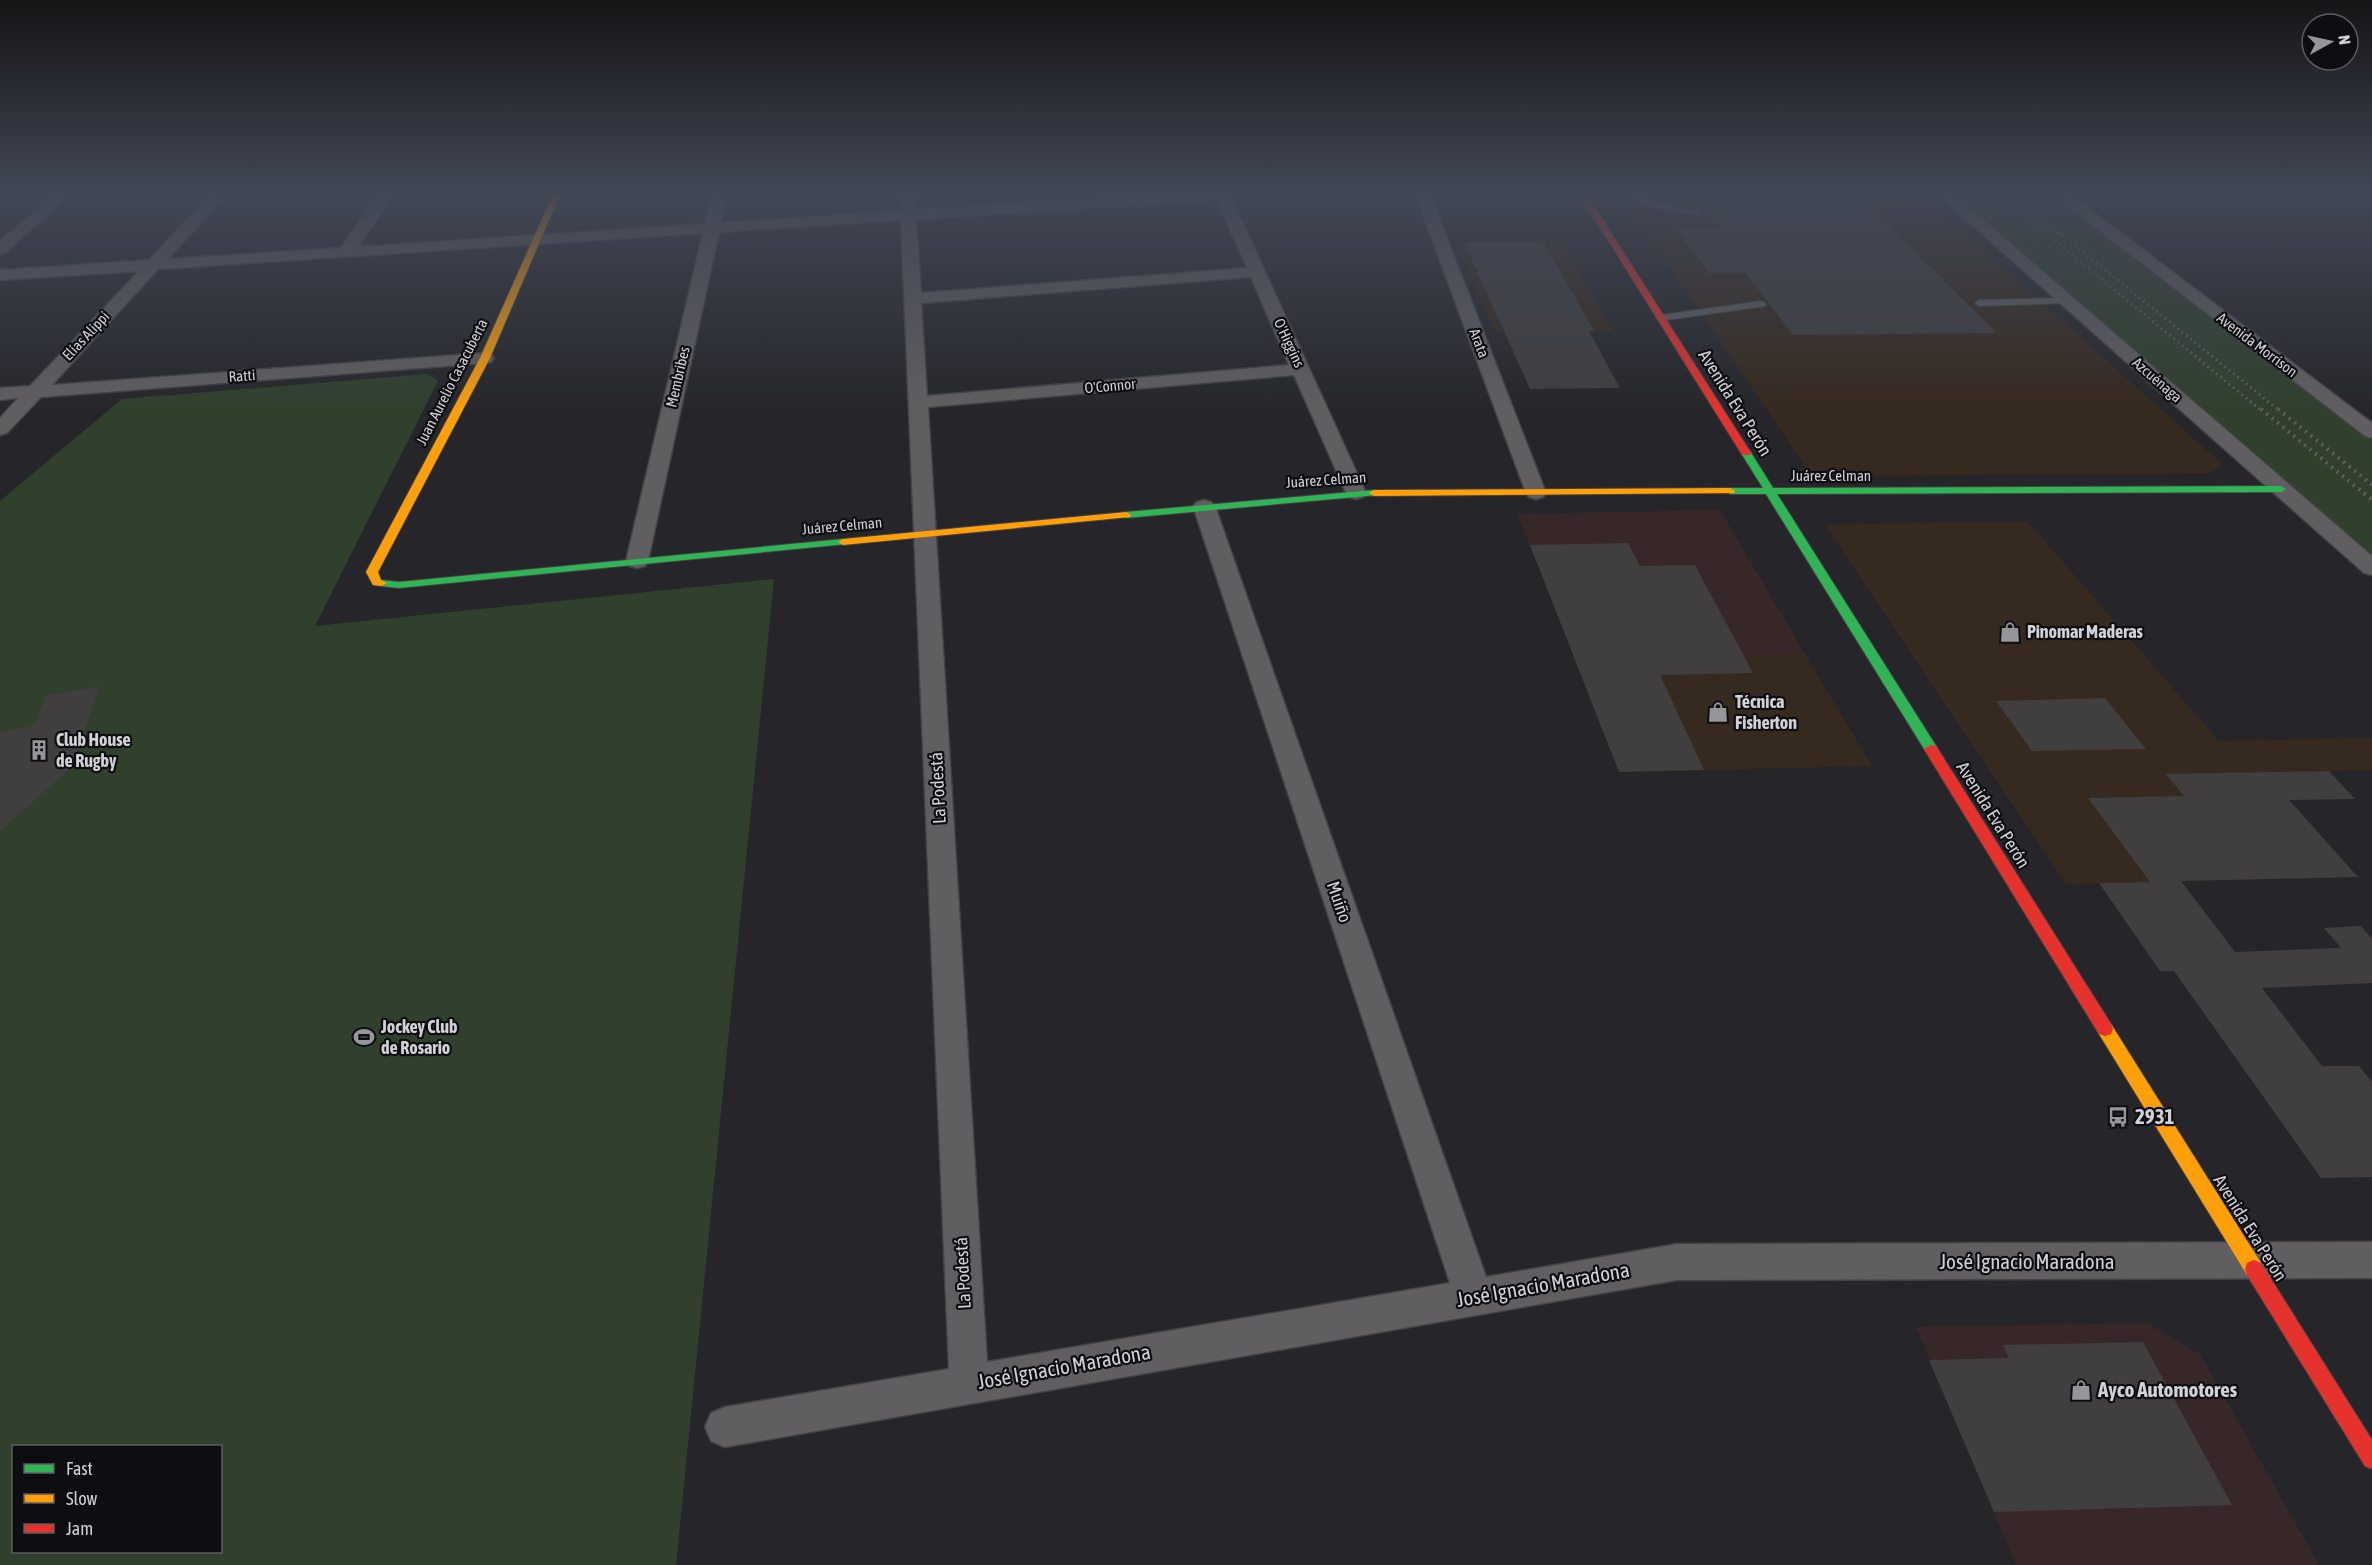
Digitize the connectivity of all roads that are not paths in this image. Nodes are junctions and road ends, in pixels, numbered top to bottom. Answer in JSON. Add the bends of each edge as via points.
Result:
{"nodes":[{"id":1,"x":153,"y":265,"type":"joint"},
{"id":2,"x":525,"y":265,"type":"edge"},
{"id":3,"x":703,"y":265,"type":"edge"},
{"id":4,"x":911,"y":265,"type":"edge"},
{"id":5,"x":1253,"y":265,"type":"edge"},
{"id":6,"x":1450,"y":265,"type":"edge"},
{"id":7,"x":1627,"y":265,"type":"edge"},
{"id":8,"x":2025,"y":265,"type":"edge"},
{"id":9,"x":2152,"y":265,"type":"edge"},
{"id":10,"x":1256,"y":272,"type":"junction"},
{"id":11,"x":0,"y":275,"type":"edge"},
{"id":12,"x":912,"y":299,"type":"junction"},
{"id":13,"x":2066,"y":301,"type":"junction"},
{"id":14,"x":1979,"y":303,"type":"dead end"},
{"id":15,"x":1762,"y":304,"type":"dead end"},
{"id":16,"x":1660,"y":318,"type":"junction"},
{"id":17,"x":484,"y":358,"type":"junction"},
{"id":18,"x":1302,"y":369,"type":"junction"},
{"id":19,"x":34,"y":392,"type":"junction"},
{"id":20,"x":0,"y":394,"type":"edge"},
{"id":21,"x":918,"y":402,"type":"junction"},
{"id":22,"x":0,"y":429,"type":"edge"},
{"id":23,"x":2372,"y":432,"type":"edge"},
{"id":24,"x":2281,"y":489,"type":"junction"},
{"id":25,"x":1771,"y":492,"type":"junction"},
{"id":26,"x":1356,"y":493,"type":"junction"},
{"id":27,"x":1536,"y":493,"type":"junction"},
{"id":28,"x":1204,"y":506,"type":"junction"},
{"id":29,"x":925,"y":535,"type":"junction"},
{"id":30,"x":637,"y":561,"type":"junction"},
{"id":31,"x":2372,"y":568,"type":"edge"},
{"id":32,"x":377,"y":583,"type":"joint"},
{"id":33,"x":2372,"y":1260,"type":"edge"},
{"id":34,"x":2251,"y":1262,"type":"junction"},
{"id":35,"x":1474,"y":1297,"type":"junction"},
{"id":36,"x":969,"y":1384,"type":"junction"},
{"id":37,"x":724,"y":1427,"type":"dead end"},
{"id":38,"x":2372,"y":1459,"type":"edge"}],
"edges":[{"from":1,"to":11,"type":"street"},
{"from":1,"to":19,"type":"street","name":"Elías Alippi"},
{"from":2,"to":17,"type":"street","name":"Juan Aurelio Casacuberta"},
{"from":3,"to":30,"type":"street","name":"Membribes"},
{"from":4,"to":12,"type":"street","name":"La Podestá"},
{"from":5,"to":10,"type":"street","name":"O'Higgins"},
{"from":6,"to":27,"type":"street","name":"Arata"},
{"from":7,"to":16,"type":"street","name":"Avenida Eva Perón"},
{"from":8,"to":13,"type":"street","name":"Azcuénaga"},
{"from":9,"to":23,"type":"street","name":"Avenida Morrison"},
{"from":10,"to":12,"type":"street"},
{"from":10,"to":18,"type":"street","name":"O'Higgins"},
{"from":12,"to":21,"type":"street","name":"La Podestá"},
{"from":13,"to":14,"type":"lane"},
{"from":13,"to":24,"type":"street","name":"Azcuénaga"},
{"from":15,"to":16,"type":"lane"},
{"from":16,"to":25,"type":"street","name":"Avenida Eva Perón"},
{"from":17,"to":19,"type":"street","name":"Ratti"},
{"from":17,"to":32,"type":"street","name":"Juan Aurelio Casacuberta","via":[[372,572]]},
{"from":18,"to":21,"type":"street","name":"O'Connor"},
{"from":18,"to":26,"type":"street","name":"O'Higgins"},
{"from":19,"to":20,"type":"street","name":"Ratti"},
{"from":19,"to":22,"type":"street","name":"Elías Alippi"},
{"from":21,"to":29,"type":"street","name":"La Podestá"},
{"from":24,"to":25,"type":"street","name":"Juárez Celman"},
{"from":24,"to":31,"type":"street","name":"Azcuénaga"},
{"from":25,"to":27,"type":"street","name":"Juárez Celman"},
{"from":25,"to":34,"type":"street","name":"Avenida Eva Perón"},
{"from":26,"to":27,"type":"street","name":"Juárez Celman"},
{"from":26,"to":28,"type":"street","name":"Juárez Celman"},
{"from":28,"to":29,"type":"street","name":"Juárez Celman"},
{"from":28,"to":35,"type":"street","name":"Muiño"},
{"from":29,"to":30,"type":"street","name":"Juárez Celman"},
{"from":29,"to":36,"type":"street","name":"La Podestá"},
{"from":30,"to":32,"type":"street","name":"Juárez Celman","via":[[399,585]]},
{"from":33,"to":34,"type":"street","name":"José Ignacio Maradona"},
{"from":34,"to":35,"type":"street","name":"José Ignacio Maradona","via":[[1677,1262]]},
{"from":34,"to":38,"type":"street","name":"Avenida Eva Perón"},
{"from":35,"to":36,"type":"street","name":"José Ignacio Maradona"},
{"from":36,"to":37,"type":"street","name":"José Ignacio Maradona"}]}
